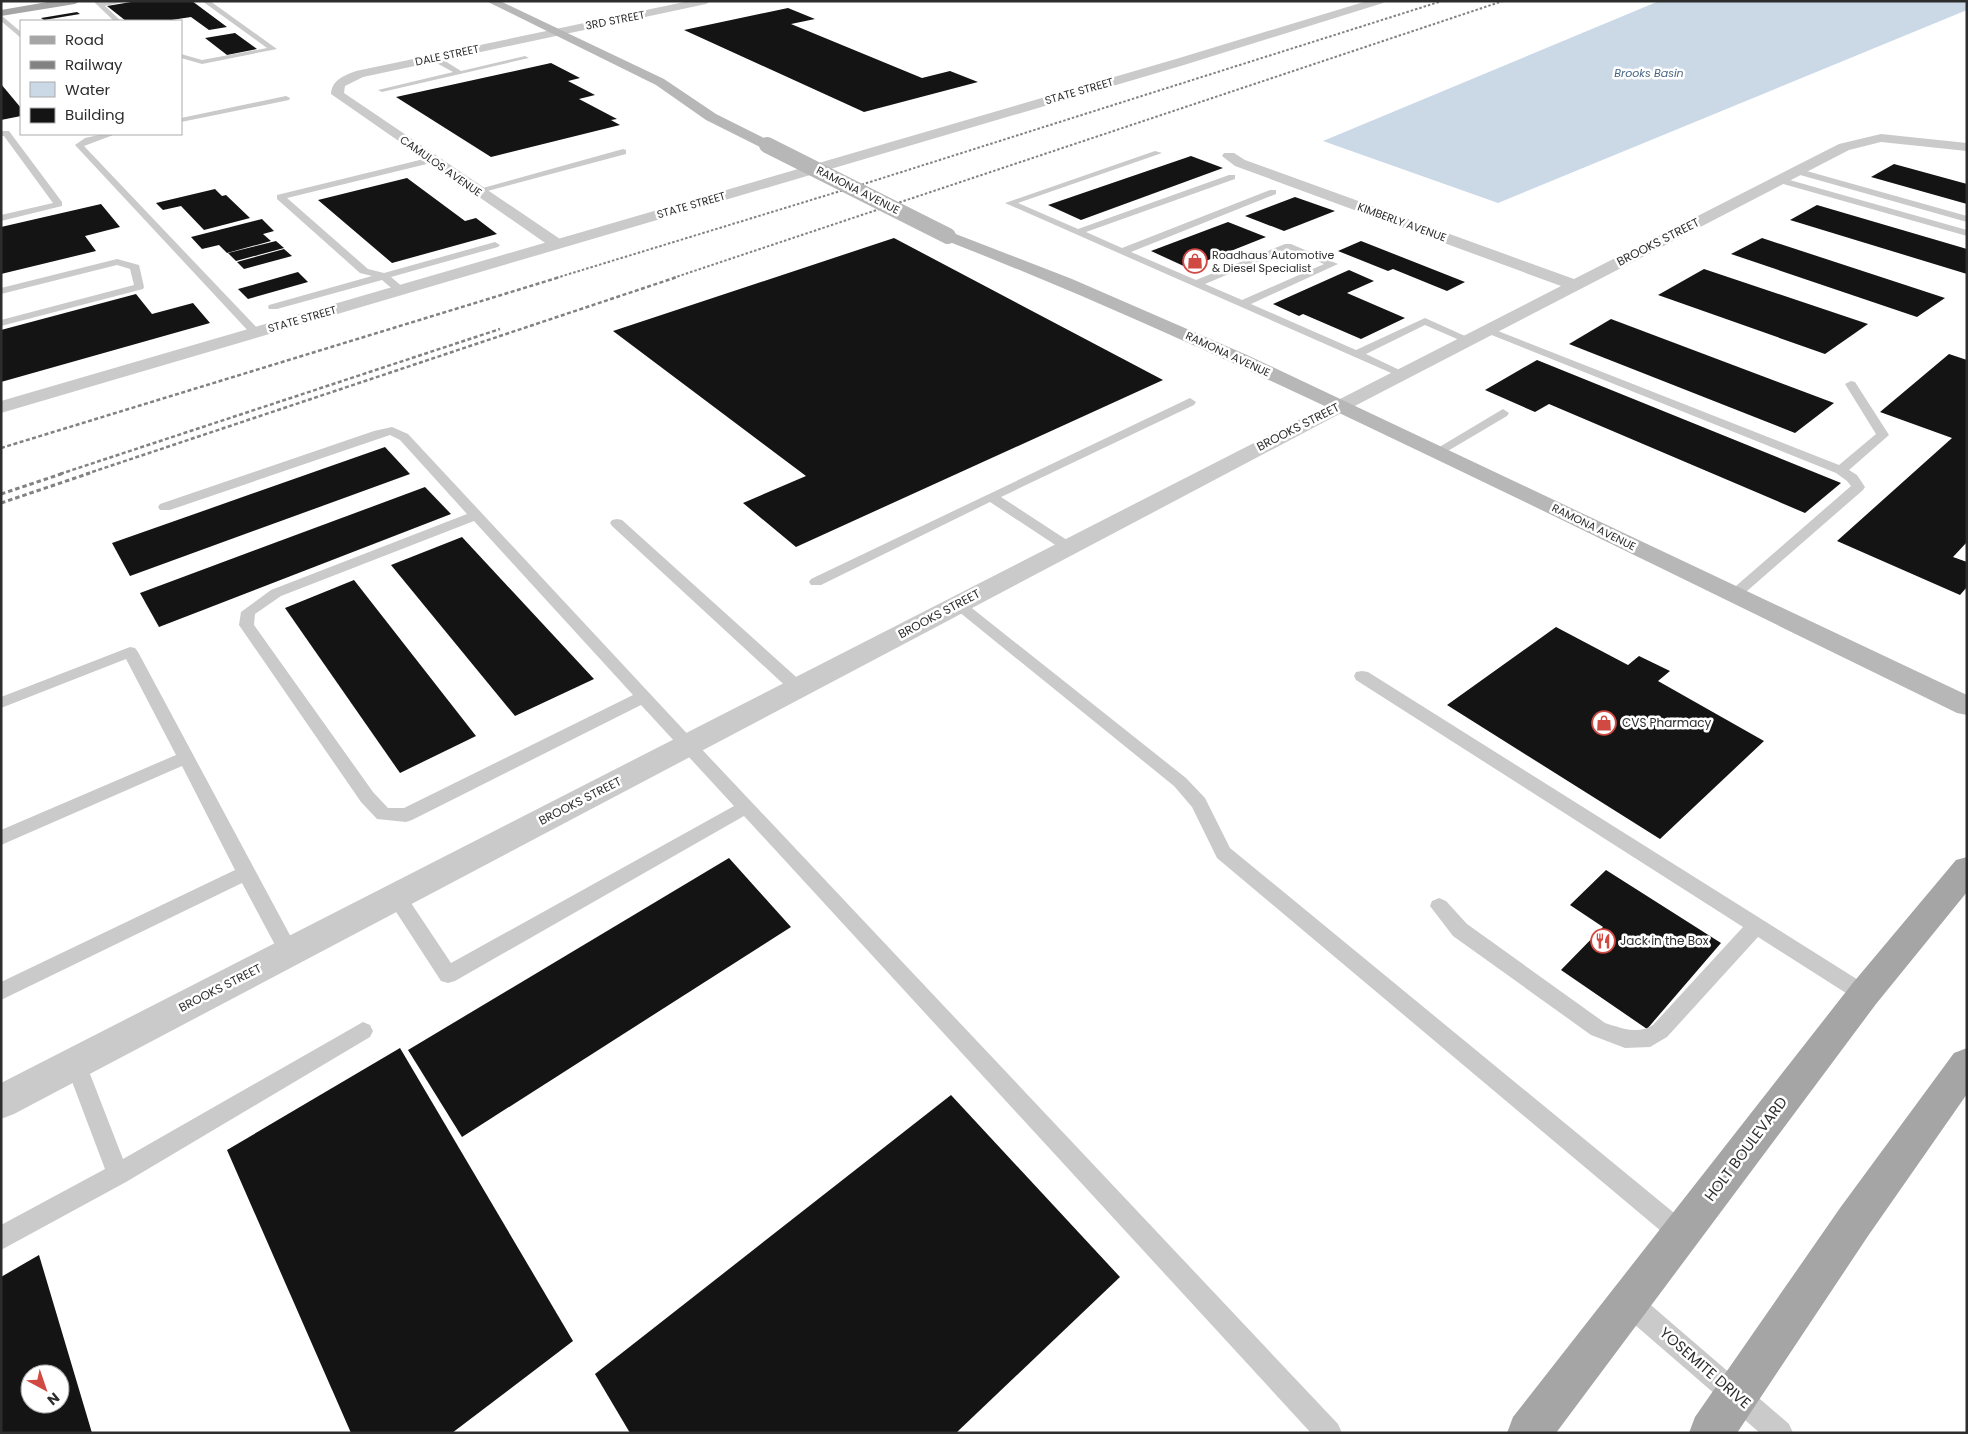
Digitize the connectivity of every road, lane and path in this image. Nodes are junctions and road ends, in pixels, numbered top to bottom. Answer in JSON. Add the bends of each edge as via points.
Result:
{"nodes":[{"id":1,"x":75,"y":1,"type":"edge"},
{"id":2,"x":124,"y":1,"type":"edge"},
{"id":3,"x":205,"y":1,"type":"edge"},
{"id":4,"x":491,"y":1,"type":"edge"},
{"id":5,"x":706,"y":1,"type":"edge"},
{"id":6,"x":1379,"y":1,"type":"edge"},
{"id":7,"x":98,"y":3,"type":"edge"},
{"id":8,"x":1,"y":13,"type":"edge"},
{"id":9,"x":1,"y":17,"type":"edge"},
{"id":10,"x":117,"y":20,"type":"edge"},
{"id":11,"x":554,"y":32,"type":"junction"},
{"id":12,"x":20,"y":35,"type":"edge"},
{"id":13,"x":182,"y":56,"type":"edge"},
{"id":14,"x":434,"y":58,"type":"junction"},
{"id":15,"x":525,"y":58,"type":"dead end"},
{"id":16,"x":460,"y":73,"type":"junction"},
{"id":17,"x":341,"y":82,"type":"joint"},
{"id":18,"x":382,"y":90,"type":"dead end"},
{"id":19,"x":286,"y":98,"type":"dead end"},
{"id":20,"x":182,"y":120,"type":"edge"},
{"id":21,"x":1,"y":134,"type":"edge"},
{"id":22,"x":108,"y":135,"type":"edge"},
{"id":23,"x":1966,"y":143,"type":"edge"},
{"id":24,"x":622,"y":152,"type":"dead end"},
{"id":25,"x":1158,"y":153,"type":"dead end"},
{"id":26,"x":1229,"y":156,"type":"dead end"},
{"id":27,"x":432,"y":160,"type":"junction"},
{"id":28,"x":1796,"y":171,"type":"junction"},
{"id":29,"x":1232,"y":177,"type":"dead end"},
{"id":30,"x":1779,"y":180,"type":"junction"},
{"id":31,"x":476,"y":191,"type":"junction"},
{"id":32,"x":1273,"y":192,"type":"dead end"},
{"id":33,"x":1,"y":218,"type":"edge"},
{"id":34,"x":1967,"y":219,"type":"edge"},
{"id":35,"x":1078,"y":232,"type":"junction"},
{"id":36,"x":1967,"y":233,"type":"edge"},
{"id":37,"x":557,"y":244,"type":"junction"},
{"id":38,"x":495,"y":245,"type":"dead end"},
{"id":39,"x":1122,"y":252,"type":"junction"},
{"id":40,"x":384,"y":276,"type":"junction"},
{"id":41,"x":1196,"y":284,"type":"junction"},
{"id":42,"x":1576,"y":285,"type":"junction"},
{"id":43,"x":400,"y":290,"type":"junction"},
{"id":44,"x":1,"y":291,"type":"edge"},
{"id":45,"x":1243,"y":304,"type":"junction"},
{"id":46,"x":273,"y":307,"type":"dead end"},
{"id":47,"x":1,"y":323,"type":"edge"},
{"id":48,"x":1488,"y":330,"type":"junction"},
{"id":49,"x":254,"y":332,"type":"junction"},
{"id":50,"x":1468,"y":340,"type":"junction"},
{"id":51,"x":1357,"y":354,"type":"junction"},
{"id":52,"x":1402,"y":374,"type":"junction"},
{"id":53,"x":1851,"y":384,"type":"dead end"},
{"id":54,"x":1190,"y":402,"type":"dead end"},
{"id":55,"x":1340,"y":406,"type":"junction"},
{"id":56,"x":1,"y":407,"type":"edge"},
{"id":57,"x":1503,"y":412,"type":"dead end"},
{"id":58,"x":1437,"y":452,"type":"junction"},
{"id":59,"x":1841,"y":470,"type":"junction"},
{"id":60,"x":991,"y":497,"type":"junction"},
{"id":61,"x":165,"y":507,"type":"dead end"},
{"id":62,"x":476,"y":515,"type":"junction"},
{"id":63,"x":617,"y":522,"type":"dead end"},
{"id":64,"x":1068,"y":547,"type":"junction"},
{"id":65,"x":816,"y":582,"type":"dead end"},
{"id":66,"x":1734,"y":595,"type":"junction"},
{"id":67,"x":958,"y":604,"type":"junction"},
{"id":68,"x":1362,"y":676,"type":"dead end"},
{"id":69,"x":798,"y":688,"type":"junction"},
{"id":70,"x":643,"y":697,"type":"junction"},
{"id":71,"x":1,"y":703,"type":"edge"},
{"id":72,"x":1967,"y":706,"type":"edge"},
{"id":73,"x":688,"y":745,"type":"junction"},
{"id":74,"x":185,"y":758,"type":"junction"},
{"id":75,"x":746,"y":807,"type":"junction"},
{"id":76,"x":1,"y":838,"type":"edge"},
{"id":77,"x":1967,"y":869,"type":"edge"},
{"id":78,"x":246,"y":873,"type":"junction"},
{"id":79,"x":396,"y":896,"type":"junction"},
{"id":80,"x":1439,"y":906,"type":"dead end"},
{"id":81,"x":1756,"y":926,"type":"junction"},
{"id":82,"x":289,"y":952,"type":"junction"},
{"id":83,"x":1,"y":992,"type":"edge"},
{"id":84,"x":1864,"y":994,"type":"junction"},
{"id":85,"x":363,"y":1031,"type":"dead end"},
{"id":86,"x":76,"y":1063,"type":"junction"},
{"id":87,"x":1967,"y":1064,"type":"edge"},
{"id":88,"x":1,"y":1102,"type":"edge"},
{"id":89,"x":118,"y":1174,"type":"junction"},
{"id":90,"x":1682,"y":1234,"type":"junction"},
{"id":91,"x":1,"y":1238,"type":"edge"},
{"id":92,"x":1629,"y":1304,"type":"junction"},
{"id":93,"x":1736,"y":1396,"type":"junction"},
{"id":94,"x":1329,"y":1433,"type":"edge"},
{"id":95,"x":1529,"y":1433,"type":"edge"},
{"id":96,"x":1711,"y":1433,"type":"edge"},
{"id":97,"x":1780,"y":1433,"type":"edge"}],
"edges":[{"from":1,"to":8,"type":"main road"},
{"from":2,"to":7,"type":"lane"},
{"from":3,"to":13,"type":"lane","via":[[273,49],[202,62]]},
{"from":4,"to":11,"type":"main road","name":"RAMONA AVENUE"},
{"from":5,"to":11,"type":"street","name":"3RD STREET"},
{"from":6,"to":37,"type":"street","name":"STATE STREET"},
{"from":7,"to":10,"type":"lane"},
{"from":9,"to":12,"type":"lane"},
{"from":11,"to":14,"type":"street","name":"DALE STREET"},
{"from":11,"to":55,"type":"main road","name":"RAMONA AVENUE","bridge":true,"via":[[660,82],[711,116],[948,236],[1142,314]]},
{"from":14,"to":16,"type":"lane"},
{"from":14,"to":17,"type":"street","name":"DALE STREET","via":[[360,74]]},
{"from":15,"to":16,"type":"lane"},
{"from":16,"to":18,"type":"lane"},
{"from":17,"to":27,"type":"street","name":"CAMULOS AVENUE","via":[[337,94]]},
{"from":19,"to":20,"type":"lane"},
{"from":21,"to":33,"type":"lane","via":[[6,133],[60,204]]},
{"from":22,"to":49,"type":"lane","via":[[79,145]]},
{"from":23,"to":28,"type":"street","name":"BROOKS STREET","via":[[1882,138],[1844,147]]},
{"from":24,"to":31,"type":"lane"},
{"from":25,"to":35,"type":"lane","via":[[1010,203]]},
{"from":26,"to":42,"type":"street","name":"KIMBERLY AVENUE","via":[[1240,163]]},
{"from":27,"to":31,"type":"street","name":"CAMULOS AVENUE"},
{"from":27,"to":40,"type":"lane","via":[[280,197],[364,272]]},
{"from":28,"to":30,"type":"street","name":"BROOKS STREET"},
{"from":28,"to":34,"type":"lane"},
{"from":29,"to":35,"type":"lane"},
{"from":30,"to":36,"type":"lane"},
{"from":30,"to":42,"type":"street","name":"BROOKS STREET"},
{"from":31,"to":37,"type":"street","name":"CAMULOS AVENUE"},
{"from":32,"to":39,"type":"lane"},
{"from":35,"to":39,"type":"lane"},
{"from":37,"to":43,"type":"street","name":"STATE STREET"},
{"from":38,"to":40,"type":"lane"},
{"from":39,"to":41,"type":"lane"},
{"from":40,"to":43,"type":"lane"},
{"from":40,"to":46,"type":"lane"},
{"from":41,"to":45,"type":"lane"},
{"from":41,"to":45,"type":"lane","via":[[1288,246],[1333,264]]},
{"from":42,"to":48,"type":"street","name":"BROOKS STREET"},
{"from":43,"to":49,"type":"street","name":"STATE STREET"},
{"from":44,"to":47,"type":"lane","via":[[117,262],[135,267],[139,287]]},
{"from":45,"to":51,"type":"lane"},
{"from":48,"to":50,"type":"street","name":"BROOKS STREET"},
{"from":48,"to":59,"type":"lane"},
{"from":49,"to":56,"type":"street","name":"STATE STREET"},
{"from":50,"to":51,"type":"lane","via":[[1425,321]]},
{"from":50,"to":52,"type":"street","name":"BROOKS STREET"},
{"from":51,"to":52,"type":"lane"},
{"from":52,"to":55,"type":"street","name":"BROOKS STREET"},
{"from":53,"to":59,"type":"lane","via":[[1883,434]]},
{"from":54,"to":60,"type":"lane"},
{"from":55,"to":58,"type":"main road","name":"RAMONA AVENUE"},
{"from":55,"to":64,"type":"street","name":"BROOKS STREET"},
{"from":57,"to":58,"type":"lane"},
{"from":58,"to":66,"type":"main road","name":"RAMONA AVENUE"},
{"from":59,"to":66,"type":"lane","via":[[1858,487]]},
{"from":60,"to":64,"type":"lane"},
{"from":60,"to":65,"type":"lane"},
{"from":61,"to":62,"type":"lane","via":[[392,432],[404,436]]},
{"from":62,"to":70,"type":"lane"},
{"from":62,"to":70,"type":"lane","via":[[276,593],[248,612],[246,626],[367,797],[383,814],[406,815]]},
{"from":63,"to":69,"type":"lane"},
{"from":64,"to":67,"type":"street","name":"BROOKS STREET"},
{"from":66,"to":72,"type":"main road","name":"RAMONA AVENUE"},
{"from":67,"to":69,"type":"street","name":"BROOKS STREET"},
{"from":67,"to":90,"type":"lane","via":[[1180,782],[1198,803],[1223,853]]},
{"from":68,"to":81,"type":"lane"},
{"from":69,"to":73,"type":"street","name":"BROOKS STREET"},
{"from":70,"to":73,"type":"lane"},
{"from":71,"to":74,"type":"lane","via":[[130,652]]},
{"from":73,"to":75,"type":"lane"},
{"from":73,"to":79,"type":"street","name":"BROOKS STREET"},
{"from":74,"to":76,"type":"lane"},
{"from":74,"to":78,"type":"lane"},
{"from":75,"to":79,"type":"lane","via":[[448,975]]},
{"from":75,"to":94,"type":"lane"},
{"from":77,"to":84,"type":"main road","name":"HOLT BOULEVARD"},
{"from":78,"to":82,"type":"lane"},
{"from":78,"to":83,"type":"lane"},
{"from":79,"to":82,"type":"street","name":"BROOKS STREET"},
{"from":80,"to":81,"type":"lane","via":[[1460,930],[1598,1029],[1625,1039],[1650,1038],[1660,1031]]},
{"from":81,"to":84,"type":"lane"},
{"from":82,"to":86,"type":"street","name":"BROOKS STREET"},
{"from":84,"to":90,"type":"main road","name":"HOLT BOULEVARD"},
{"from":85,"to":89,"type":"lane"},
{"from":86,"to":88,"type":"street","name":"BROOKS STREET"},
{"from":86,"to":89,"type":"lane"},
{"from":87,"to":93,"type":"main road","via":[[1854,1222]]},
{"from":89,"to":91,"type":"lane"},
{"from":90,"to":92,"type":"main road","name":"HOLT BOULEVARD"},
{"from":92,"to":93,"type":"lane","name":"YOSEMITE DRIVE"},
{"from":92,"to":95,"type":"main road","name":"HOLT BOULEVARD"},
{"from":93,"to":96,"type":"main road"},
{"from":93,"to":97,"type":"lane","name":"YOSEMITE DRIVE"}]}
